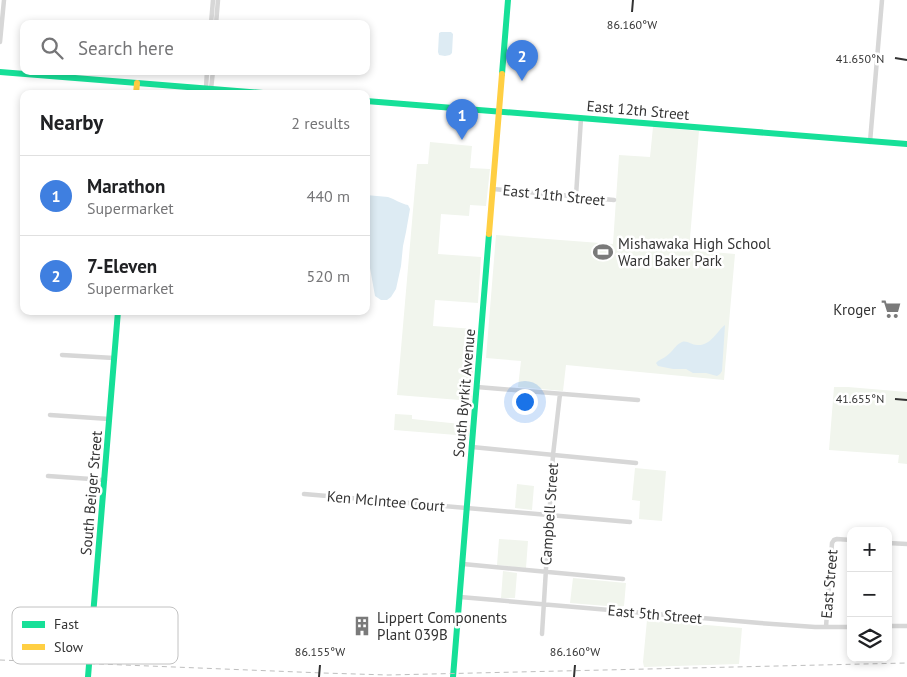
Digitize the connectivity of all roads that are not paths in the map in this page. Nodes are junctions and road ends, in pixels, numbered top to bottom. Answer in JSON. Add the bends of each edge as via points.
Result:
{"nodes":[{"id":1,"x":4,"y":0,"type":"edge"},
{"id":2,"x":212,"y":0,"type":"edge"},
{"id":3,"x":218,"y":0,"type":"edge"},
{"id":4,"x":508,"y":0,"type":"edge"},
{"id":5,"x":882,"y":0,"type":"edge"},
{"id":6,"x":211,"y":20,"type":"edge"},
{"id":7,"x":216,"y":20,"type":"edge"},
{"id":8,"x":0,"y":42,"type":"edge"},
{"id":9,"x":0,"y":72,"type":"edge"},
{"id":10,"x":20,"y":74,"type":"edge"},
{"id":11,"x":37,"y":75,"type":"edge"},
{"id":12,"x":207,"y":75,"type":"edge"},
{"id":13,"x":212,"y":75,"type":"edge"},
{"id":14,"x":137,"y":83,"type":"junction"},
{"id":15,"x":208,"y":88,"type":"junction"},
{"id":16,"x":136,"y":90,"type":"edge"},
{"id":17,"x":231,"y":90,"type":"edge"},
{"id":18,"x":370,"y":101,"type":"edge"},
{"id":19,"x":500,"y":111,"type":"junction"},
{"id":20,"x":581,"y":118,"type":"junction"},
{"id":21,"x":870,"y":142,"type":"junction"},
{"id":22,"x":907,"y":144,"type":"edge"},
{"id":23,"x":494,"y":189,"type":"junction"},
{"id":24,"x":576,"y":196,"type":"junction"},
{"id":25,"x":614,"y":200,"type":"dead end"},
{"id":26,"x":118,"y":315,"type":"edge"},
{"id":27,"x":62,"y":355,"type":"dead end"},
{"id":28,"x":114,"y":358,"type":"junction"},
{"id":29,"x":477,"y":387,"type":"junction"},
{"id":30,"x":560,"y":394,"type":"junction"},
{"id":31,"x":638,"y":400,"type":"dead end"},
{"id":32,"x":50,"y":415,"type":"dead end"},
{"id":33,"x":109,"y":419,"type":"junction"},
{"id":34,"x":472,"y":447,"type":"junction"},
{"id":35,"x":553,"y":455,"type":"junction"},
{"id":36,"x":636,"y":463,"type":"dead end"},
{"id":37,"x":48,"y":476,"type":"dead end"},
{"id":38,"x":105,"y":480,"type":"junction"},
{"id":39,"x":304,"y":494,"type":"dead end"},
{"id":40,"x":467,"y":508,"type":"junction"},
{"id":41,"x":549,"y":515,"type":"junction"},
{"id":42,"x":630,"y":522,"type":"dead end"},
{"id":43,"x":847,"y":540,"type":"edge"},
{"id":44,"x":892,"y":543,"type":"edge"},
{"id":45,"x":907,"y":544,"type":"edge"},
{"id":46,"x":462,"y":564,"type":"junction"},
{"id":47,"x":545,"y":572,"type":"junction"},
{"id":48,"x":623,"y":579,"type":"dead end"},
{"id":49,"x":460,"y":597,"type":"junction"},
{"id":50,"x":544,"y":604,"type":"junction"},
{"id":51,"x":94,"y":607,"type":"edge"},
{"id":52,"x":892,"y":626,"type":"edge"},
{"id":53,"x":907,"y":626,"type":"edge"},
{"id":54,"x":847,"y":627,"type":"edge"},
{"id":55,"x":826,"y":628,"type":"junction"},
{"id":56,"x":542,"y":634,"type":"dead end"},
{"id":57,"x":89,"y":664,"type":"edge"},
{"id":58,"x":88,"y":677,"type":"edge"},
{"id":59,"x":453,"y":677,"type":"edge"}],
"edges":[{"from":1,"to":8,"type":"street"},
{"from":2,"to":6,"type":"street"},
{"from":3,"to":7,"type":"street"},
{"from":4,"to":19,"type":"street","name":"South Byrkit Avenue"},
{"from":5,"to":21,"type":"street"},
{"from":9,"to":10,"type":"street"},
{"from":11,"to":14,"type":"street"},
{"from":12,"to":15,"type":"street"},
{"from":13,"to":15,"type":"street"},
{"from":14,"to":15,"type":"street"},
{"from":14,"to":16,"type":"street"},
{"from":15,"to":17,"type":"street"},
{"from":18,"to":19,"type":"street","name":"East 12th Street"},
{"from":19,"to":20,"type":"street","name":"East 12th Street"},
{"from":19,"to":23,"type":"street","name":"South Byrkit Avenue"},
{"from":20,"to":21,"type":"street","name":"East 12th Street"},
{"from":20,"to":24,"type":"street"},
{"from":21,"to":22,"type":"street","name":"East 12th Street"},
{"from":23,"to":24,"type":"street","name":"East 11th Street"},
{"from":23,"to":29,"type":"street","name":"South Byrkit Avenue"},
{"from":24,"to":25,"type":"street","name":"East 11th Street"},
{"from":26,"to":28,"type":"street","name":"South Beiger Street"},
{"from":27,"to":28,"type":"street"},
{"from":28,"to":33,"type":"street","name":"South Beiger Street"},
{"from":29,"to":30,"type":"street"},
{"from":29,"to":34,"type":"street","name":"South Byrkit Avenue"},
{"from":30,"to":31,"type":"street"},
{"from":30,"to":35,"type":"street","name":"Campbell Street"},
{"from":32,"to":33,"type":"street"},
{"from":33,"to":38,"type":"street","name":"South Beiger Street"},
{"from":34,"to":35,"type":"street"},
{"from":34,"to":40,"type":"street","name":"South Byrkit Avenue"},
{"from":35,"to":36,"type":"street"},
{"from":35,"to":41,"type":"street","name":"Campbell Street"},
{"from":37,"to":38,"type":"street"},
{"from":38,"to":51,"type":"street","name":"South Beiger Street"},
{"from":39,"to":40,"type":"street","name":"Ken McIntee Court"},
{"from":40,"to":41,"type":"street","name":"Ken McIntee Court"},
{"from":40,"to":46,"type":"street","name":"South Byrkit Avenue"},
{"from":41,"to":42,"type":"street","name":"Ken McIntee Court"},
{"from":41,"to":47,"type":"street","name":"Campbell Street"},
{"from":43,"to":55,"type":"street","name":"East Street","via":[[837,539],[832,543]]},
{"from":44,"to":45,"type":"street"},
{"from":46,"to":47,"type":"street"},
{"from":46,"to":49,"type":"street","name":"South Byrkit Avenue"},
{"from":47,"to":48,"type":"street"},
{"from":47,"to":50,"type":"street","name":"Campbell Street"},
{"from":49,"to":50,"type":"street","name":"East 5th Street"},
{"from":49,"to":59,"type":"street","name":"South Byrkit Avenue"},
{"from":50,"to":55,"type":"street","name":"East 5th Street"},
{"from":50,"to":56,"type":"street","name":"Campbell Street"},
{"from":52,"to":53,"type":"street"},
{"from":54,"to":55,"type":"street","name":"East 5th Street"},
{"from":57,"to":58,"type":"street","name":"South Beiger Street"}]}
